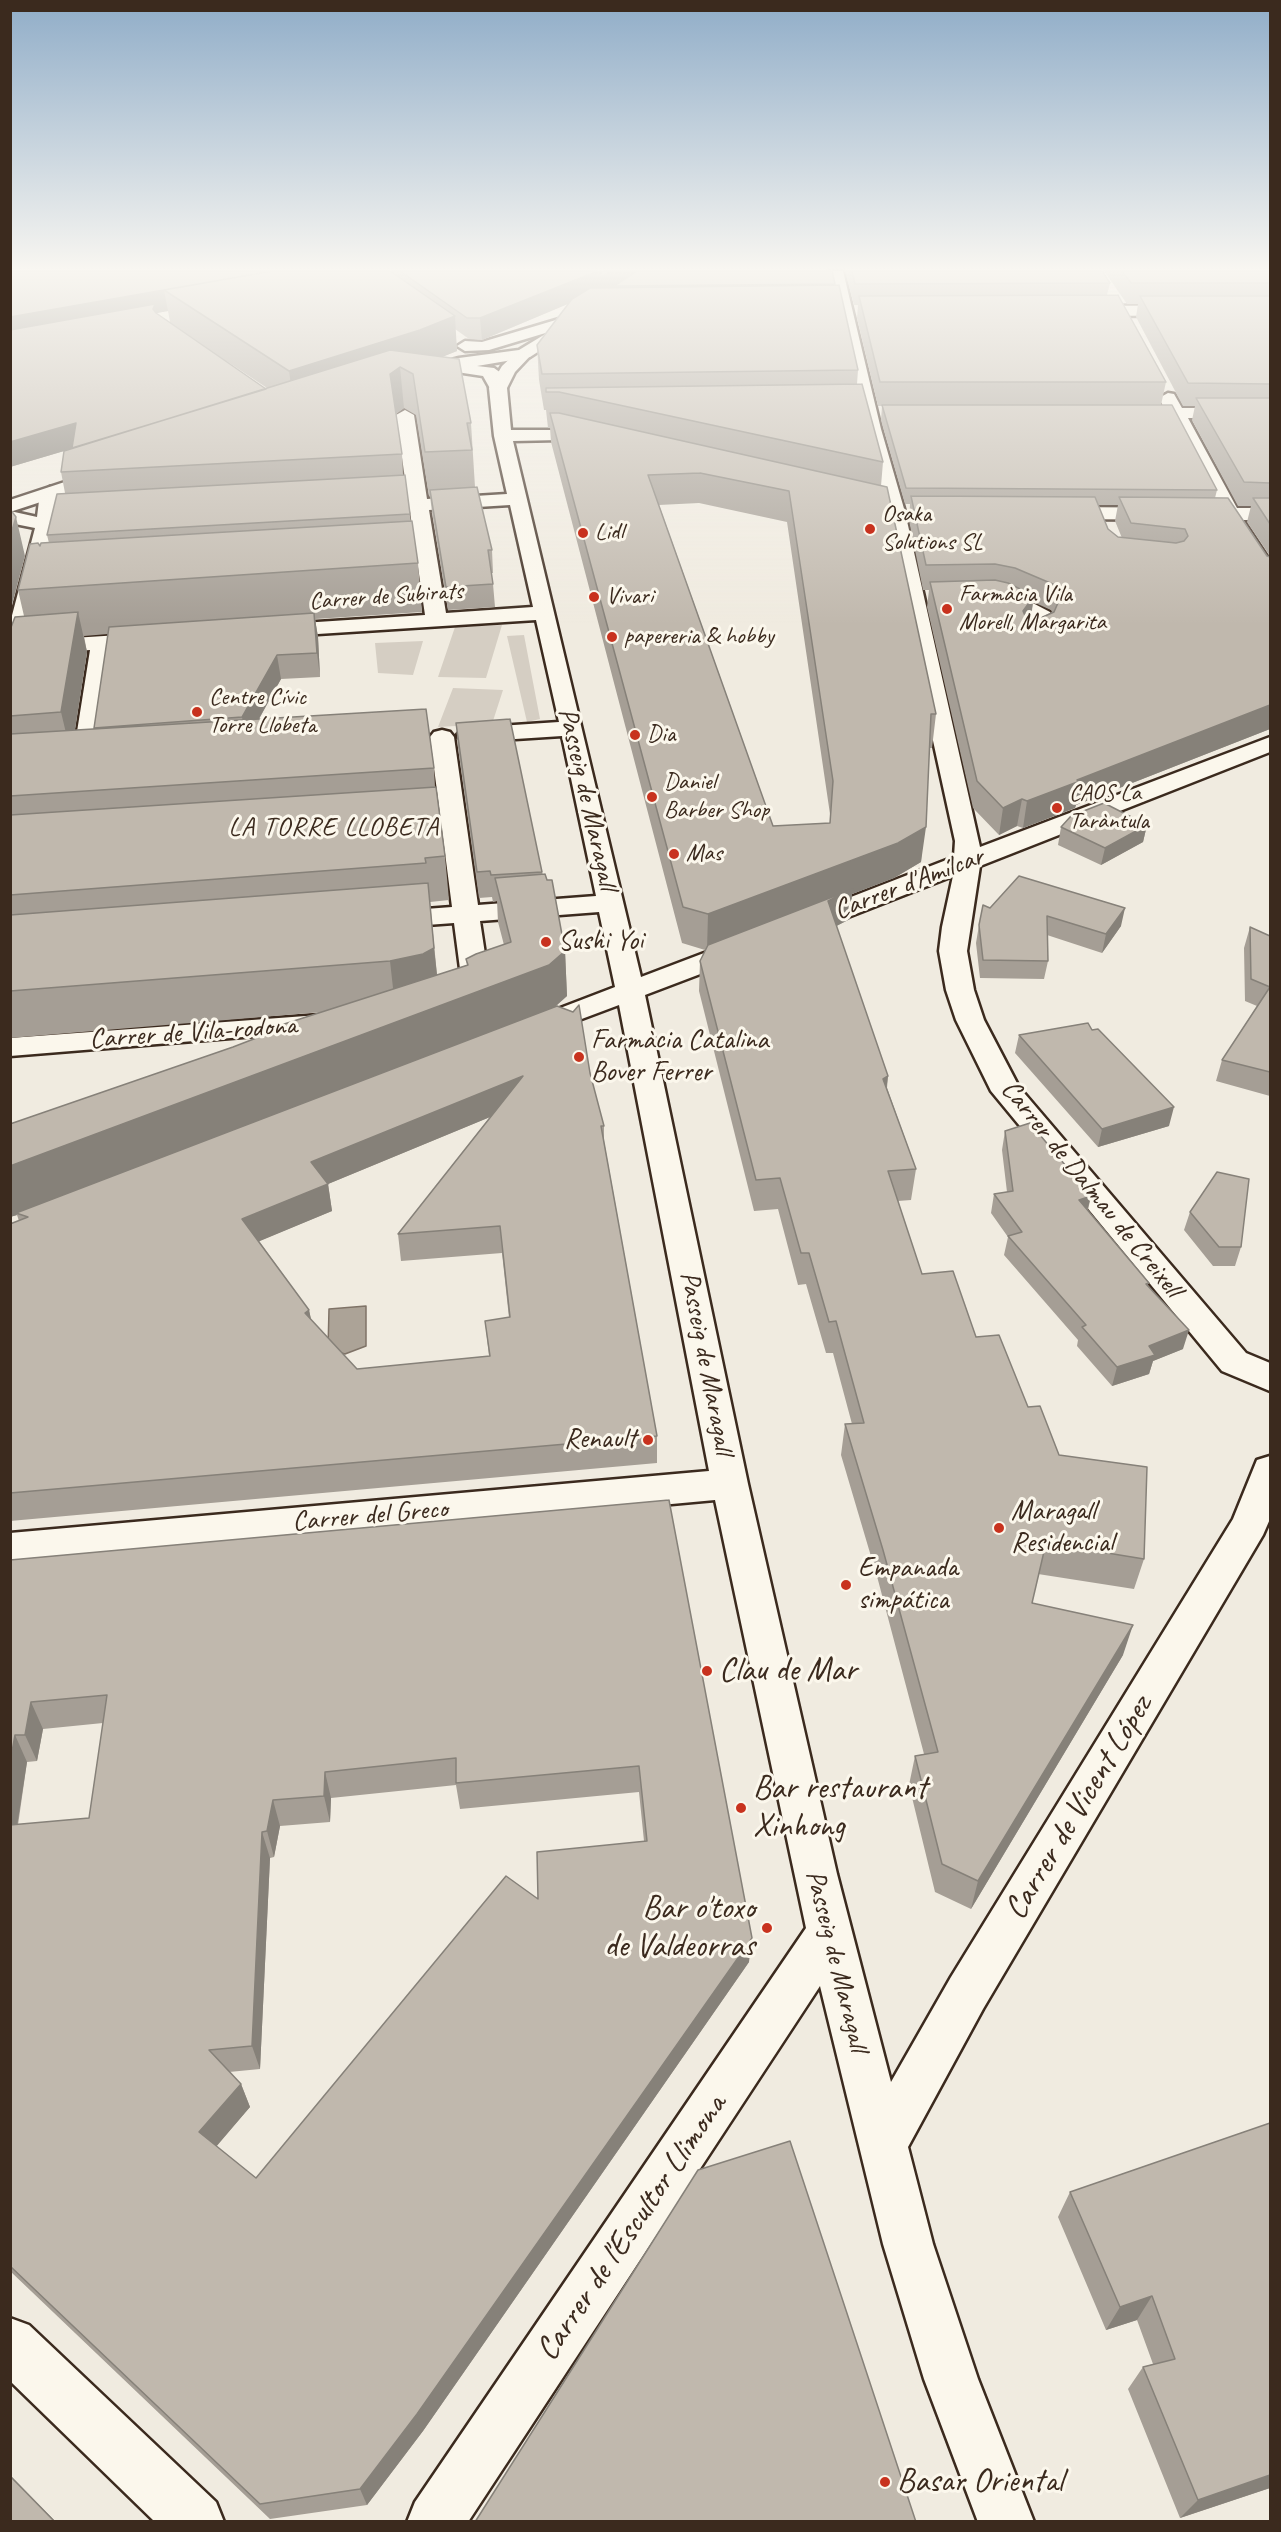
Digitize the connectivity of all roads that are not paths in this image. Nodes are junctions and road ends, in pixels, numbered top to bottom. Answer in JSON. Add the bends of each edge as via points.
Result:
{"nodes":[{"id":1,"x":498,"y":389,"type":"edge"},
{"id":2,"x":864,"y":389,"type":"edge"},
{"id":3,"x":1164,"y":389,"type":"edge"},
{"id":4,"x":1108,"y":413,"type":"edge"},
{"id":5,"x":1176,"y":413,"type":"junction"},
{"id":6,"x":1270,"y":413,"type":"edge"},
{"id":7,"x":405,"y":415,"type":"edge"},
{"id":8,"x":500,"y":417,"type":"junction"},
{"id":9,"x":523,"y":417,"type":"dead end"},
{"id":10,"x":503,"y":436,"type":"junction"},
{"id":11,"x":618,"y":449,"type":"edge"},
{"id":12,"x":123,"y":468,"type":"edge"},
{"id":13,"x":50,"y":492,"type":"junction"},
{"id":14,"x":518,"y":499,"type":"junction"},
{"id":15,"x":420,"y":504,"type":"junction"},
{"id":16,"x":10,"y":506,"type":"edge"},
{"id":17,"x":873,"y":507,"type":"edge"},
{"id":18,"x":348,"y":509,"type":"edge"},
{"id":19,"x":895,"y":512,"type":"junction"},
{"id":20,"x":917,"y":513,"type":"edge"},
{"id":21,"x":1042,"y":513,"type":"edge"},
{"id":22,"x":1099,"y":513,"type":"junction"},
{"id":23,"x":1232,"y":514,"type":"junction"},
{"id":24,"x":1270,"y":514,"type":"edge"},
{"id":25,"x":10,"y":517,"type":"edge"},
{"id":26,"x":117,"y":521,"type":"edge"},
{"id":27,"x":46,"y":525,"type":"junction"},
{"id":28,"x":1108,"y":533,"type":"edge"},
{"id":29,"x":428,"y":560,"type":"junction"},
{"id":30,"x":358,"y":564,"type":"edge"},
{"id":31,"x":1270,"y":575,"type":"edge"},
{"id":32,"x":54,"y":582,"type":"edge"},
{"id":33,"x":31,"y":584,"type":"junction"},
{"id":34,"x":971,"y":598,"type":"edge"},
{"id":35,"x":545,"y":613,"type":"junction"},
{"id":36,"x":436,"y":620,"type":"junction"},
{"id":37,"x":252,"y":632,"type":"edge"},
{"id":38,"x":1032,"y":637,"type":"edge"},
{"id":39,"x":171,"y":638,"type":"edge"},
{"id":40,"x":102,"y":642,"type":"junction"},
{"id":41,"x":13,"y":658,"type":"edge"},
{"id":42,"x":572,"y":728,"type":"junction"},
{"id":43,"x":1270,"y":744,"type":"edge"},
{"id":44,"x":1270,"y":758,"type":"edge"},
{"id":45,"x":1231,"y":759,"type":"junction"},
{"id":46,"x":84,"y":763,"type":"edge"},
{"id":47,"x":969,"y":860,"type":"junction"},
{"id":48,"x":610,"y":903,"type":"junction"},
{"id":49,"x":466,"y":914,"type":"junction"},
{"id":50,"x":361,"y":922,"type":"edge"},
{"id":51,"x":630,"y":991,"type":"junction"},
{"id":52,"x":437,"y":1008,"type":"edge"},
{"id":53,"x":329,"y":1024,"type":"edge"},
{"id":54,"x":512,"y":1037,"type":"edge"},
{"id":55,"x":10,"y":1047,"type":"edge"},
{"id":56,"x":1270,"y":1378,"type":"edge"},
{"id":57,"x":1270,"y":1470,"type":"edge"},
{"id":58,"x":730,"y":1484,"type":"junction"},
{"id":59,"x":10,"y":1549,"type":"edge"},
{"id":60,"x":828,"y":1934,"type":"junction"},
{"id":61,"x":882,"y":2144,"type":"junction"},
{"id":62,"x":10,"y":2344,"type":"edge"},
{"id":63,"x":196,"y":2522,"type":"edge"},
{"id":64,"x":435,"y":2522,"type":"edge"},
{"id":65,"x":1006,"y":2522,"type":"edge"}],
"edges":[{"from":1,"to":8,"type":"street","name":"Passeig de Maragall"},
{"from":2,"to":19,"type":"street","name":"Carrer de Dalmau de Creixell","via":[[867,413]]},
{"from":3,"to":5,"type":"street"},
{"from":4,"to":5,"type":"street"},
{"from":5,"to":6,"type":"street"},
{"from":5,"to":23,"type":"street"},
{"from":7,"to":15,"type":"street"},
{"from":8,"to":9,"type":"street"},
{"from":8,"to":10,"type":"street","name":"Passeig de Maragall"},
{"from":10,"to":11,"type":"street","via":[[560,435]]},
{"from":10,"to":14,"type":"street","name":"Passeig de Maragall"},
{"from":12,"to":13,"type":"street"},
{"from":13,"to":16,"type":"street"},
{"from":13,"to":27,"type":"street"},
{"from":14,"to":15,"type":"street"},
{"from":14,"to":35,"type":"street","name":"Passeig de Maragall"},
{"from":15,"to":18,"type":"street"},
{"from":15,"to":29,"type":"street"},
{"from":17,"to":19,"type":"street"},
{"from":19,"to":20,"type":"street"},
{"from":19,"to":47,"type":"street","name":"Carrer de Dalmau de Creixell","via":[[920,599]]},
{"from":21,"to":22,"type":"street"},
{"from":22,"to":23,"type":"street"},
{"from":22,"to":28,"type":"street"},
{"from":23,"to":24,"type":"street"},
{"from":23,"to":31,"type":"street","via":[[1239,532]]},
{"from":25,"to":27,"type":"street"},
{"from":26,"to":27,"type":"street"},
{"from":27,"to":33,"type":"street"},
{"from":29,"to":30,"type":"street"},
{"from":29,"to":36,"type":"street"},
{"from":32,"to":33,"type":"street"},
{"from":33,"to":41,"type":"street"},
{"from":34,"to":38,"type":"street","via":[[1002,599],[1036,612],[1042,617],[1043,626]]},
{"from":35,"to":36,"type":"street","name":"Carrer de Subirats"},
{"from":35,"to":42,"type":"street","name":"Passeig de Maragall"},
{"from":36,"to":37,"type":"street","name":"Carrer de Subirats"},
{"from":39,"to":40,"type":"street"},
{"from":40,"to":41,"type":"street"},
{"from":40,"to":46,"type":"street"},
{"from":42,"to":48,"type":"street","name":"Passeig de Maragall"},
{"from":42,"to":49,"type":"street","via":[[431,738],[442,821]]},
{"from":43,"to":45,"type":"street","name":"Carrer d'Amílcar"},
{"from":44,"to":45,"type":"street"},
{"from":45,"to":47,"type":"street","name":"Carrer d'Amílcar"},
{"from":47,"to":51,"type":"street","name":"Carrer d'Amílcar"},
{"from":47,"to":56,"type":"street","name":"Carrer de Dalmau de Creixell","via":[[953,951],[970,1020],[1006,1090],[1234,1362]]},
{"from":48,"to":49,"type":"street"},
{"from":48,"to":51,"type":"street","name":"Passeig de Maragall"},
{"from":49,"to":50,"type":"street"},
{"from":49,"to":52,"type":"street","via":[[476,987]]},
{"from":51,"to":54,"type":"street","name":"Carrer d'Amílcar"},
{"from":51,"to":58,"type":"street","name":"Passeig de Maragall"},
{"from":53,"to":55,"type":"street","name":"Carrer de Vila-rodona"},
{"from":57,"to":61,"type":"street","name":"Carrer de Vicent López","via":[[1250,1524],[967,1993]]},
{"from":58,"to":59,"type":"street","name":"Carrer del Greco"},
{"from":58,"to":60,"type":"street","name":"Passeig de Maragall"},
{"from":60,"to":61,"type":"street","name":"Passeig de Maragall"},
{"from":60,"to":64,"type":"street","name":"Carrer de l'Escultor Llimona"},
{"from":61,"to":65,"type":"street","name":"Passeig de Maragall","via":[[908,2244],[948,2367]]},
{"from":62,"to":63,"type":"street"}]}
